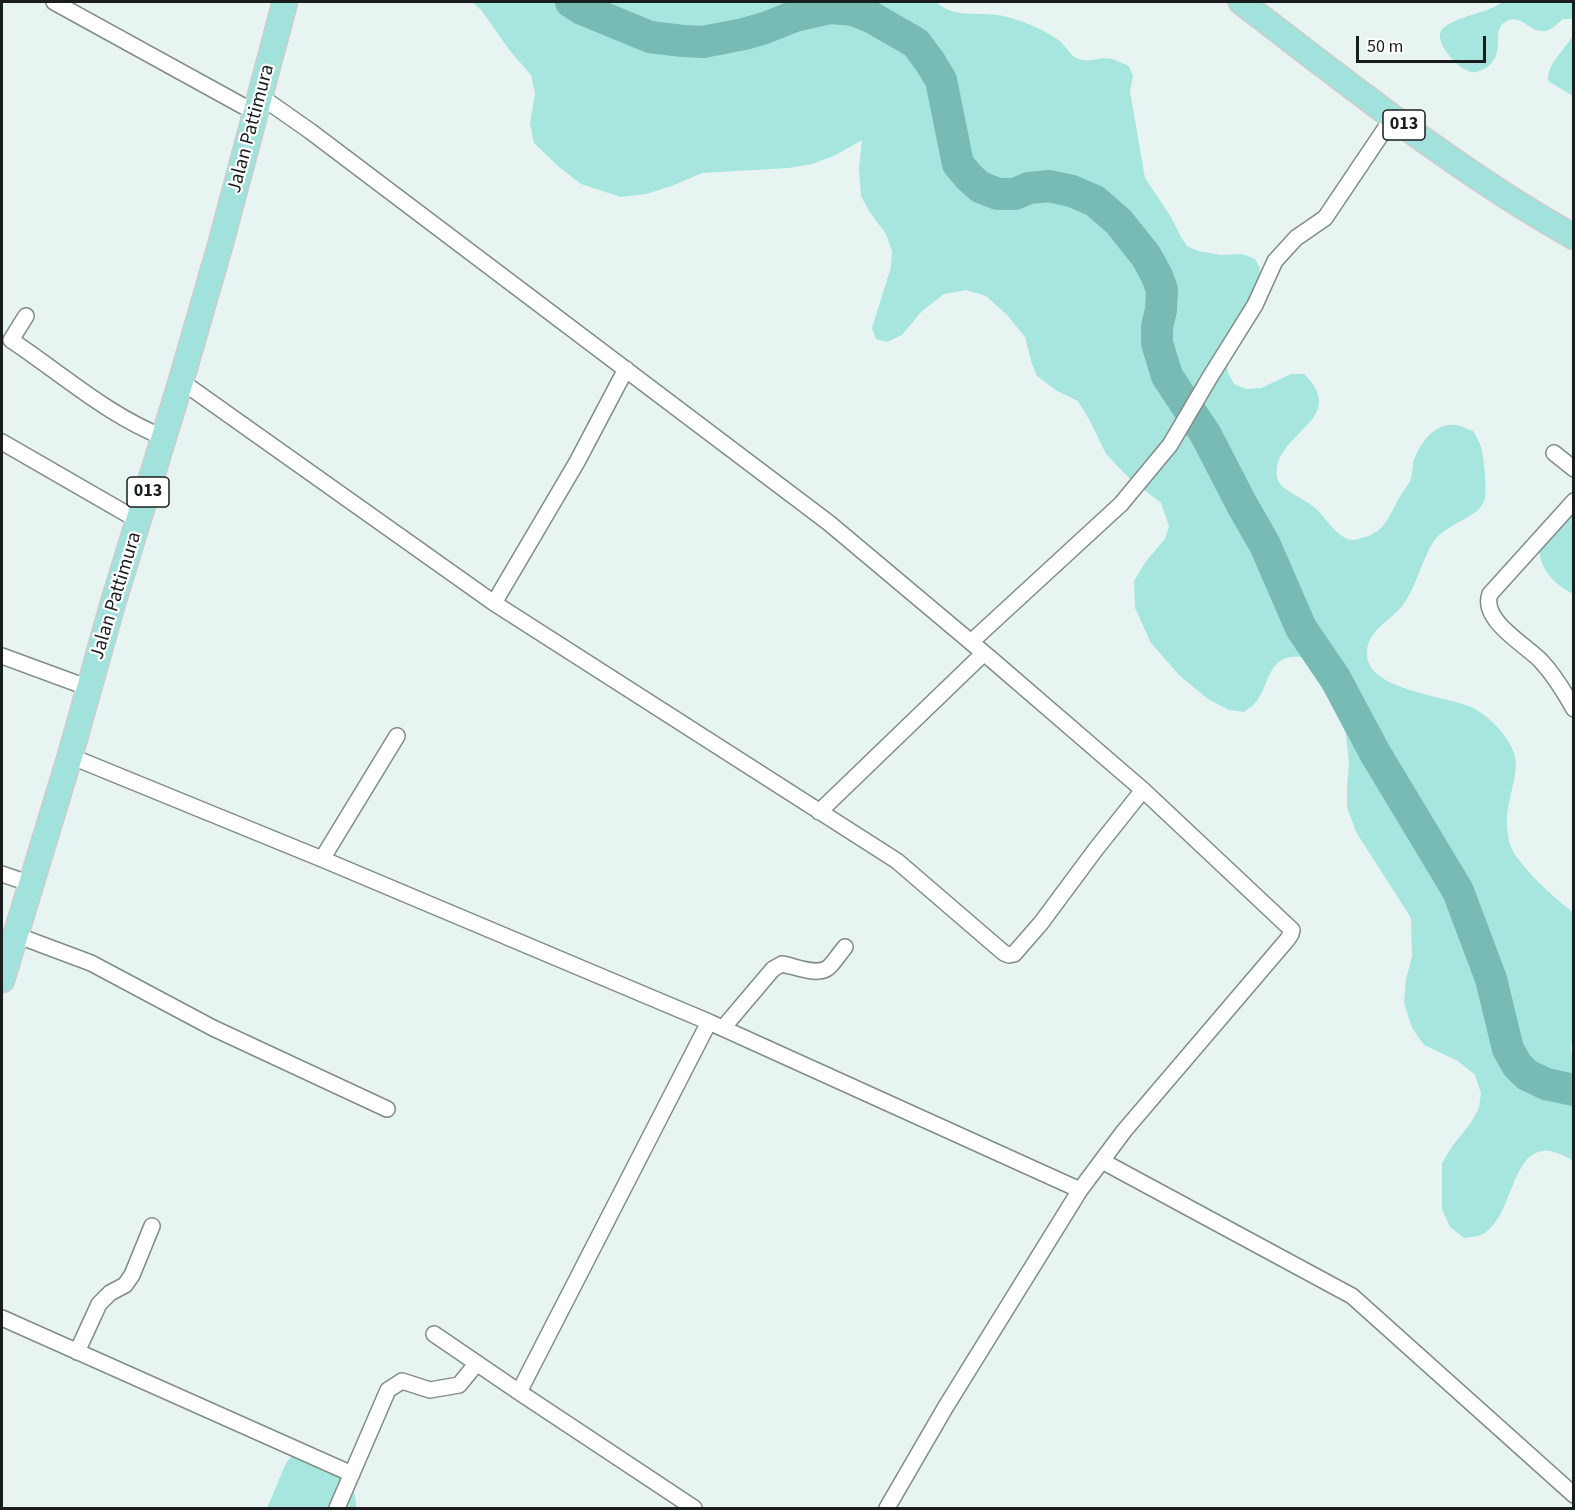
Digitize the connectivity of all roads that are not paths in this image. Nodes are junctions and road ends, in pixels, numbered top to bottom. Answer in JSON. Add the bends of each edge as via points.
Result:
{"nodes":[{"id":1,"x":54,"y":2,"type":"edge"},
{"id":2,"x":285,"y":2,"type":"edge"},
{"id":3,"x":1241,"y":2,"type":"edge"},
{"id":4,"x":258,"y":103,"type":"junction"},
{"id":5,"x":1393,"y":117,"type":"junction"},
{"id":6,"x":1574,"y":237,"type":"edge"},
{"id":7,"x":26,"y":316,"type":"dead end"},
{"id":8,"x":626,"y":369,"type":"junction"},
{"id":9,"x":181,"y":381,"type":"junction"},
{"id":10,"x":165,"y":438,"type":"junction"},
{"id":11,"x":2,"y":442,"type":"edge"},
{"id":12,"x":1554,"y":453,"type":"dead end"},
{"id":13,"x":1574,"y":469,"type":"edge"},
{"id":14,"x":1574,"y":501,"type":"edge"},
{"id":15,"x":139,"y":521,"type":"junction"},
{"id":16,"x":494,"y":603,"type":"junction"},
{"id":17,"x":971,"y":642,"type":"junction"},
{"id":18,"x":984,"y":653,"type":"junction"},
{"id":19,"x":2,"y":656,"type":"edge"},
{"id":20,"x":89,"y":688,"type":"junction"},
{"id":21,"x":1574,"y":709,"type":"edge"},
{"id":22,"x":397,"y":736,"type":"dead end"},
{"id":23,"x":70,"y":756,"type":"junction"},
{"id":24,"x":1143,"y":790,"type":"junction"},
{"id":25,"x":819,"y":812,"type":"junction"},
{"id":26,"x":322,"y":859,"type":"junction"},
{"id":27,"x":2,"y":874,"type":"edge"},
{"id":28,"x":31,"y":884,"type":"junction"},
{"id":29,"x":16,"y":935,"type":"junction"},
{"id":30,"x":845,"y":947,"type":"dead end"},
{"id":31,"x":2,"y":980,"type":"edge"},
{"id":32,"x":716,"y":1025,"type":"junction"},
{"id":33,"x":387,"y":1109,"type":"dead end"},
{"id":34,"x":1102,"y":1161,"type":"junction"},
{"id":35,"x":1080,"y":1191,"type":"junction"},
{"id":36,"x":152,"y":1226,"type":"dead end"},
{"id":37,"x":2,"y":1318,"type":"edge"},
{"id":38,"x":434,"y":1334,"type":"dead end"},
{"id":39,"x":77,"y":1352,"type":"junction"},
{"id":40,"x":477,"y":1364,"type":"junction"},
{"id":41,"x":519,"y":1392,"type":"junction"},
{"id":42,"x":352,"y":1474,"type":"junction"},
{"id":43,"x":1574,"y":1495,"type":"edge"},
{"id":44,"x":337,"y":1509,"type":"edge"},
{"id":45,"x":694,"y":1509,"type":"edge"},
{"id":46,"x":887,"y":1509,"type":"edge"}],
"edges":[{"from":1,"to":4,"type":"street","via":[[243,106]]},
{"from":2,"to":4,"type":"main road","name":"Jalan Pattimura","number":"013"},
{"from":3,"to":5,"type":"main road","number":"013"},
{"from":4,"to":8,"type":"street","via":[[310,131]]},
{"from":4,"to":9,"type":"main road","name":"Jalan Pattimura","number":"013"},
{"from":5,"to":6,"type":"main road","number":"013","via":[[1478,178]]},
{"from":5,"to":17,"type":"street","via":[[1325,218],[1296,238],[1275,261],[1255,305],[1170,445],[1121,504]]},
{"from":7,"to":10,"type":"street","via":[[11,340],[77,389]]},
{"from":8,"to":16,"type":"street","via":[[577,462]]},
{"from":8,"to":17,"type":"street","via":[[829,523]]},
{"from":9,"to":10,"type":"main road","name":"Jalan Pattimura","number":"013"},
{"from":9,"to":16,"type":"street"},
{"from":10,"to":15,"type":"main road","name":"Jalan Pattimura","number":"013"},
{"from":11,"to":15,"type":"street"},
{"from":12,"to":13,"type":"street"},
{"from":14,"to":21,"type":"street","via":[[1487,600],[1504,629],[1542,662]]},
{"from":15,"to":20,"type":"main road","name":"Jalan Pattimura","number":"013"},
{"from":16,"to":25,"type":"street"},
{"from":17,"to":18,"type":"street"},
{"from":18,"to":24,"type":"street"},
{"from":18,"to":25,"type":"street"},
{"from":19,"to":20,"type":"street"},
{"from":20,"to":23,"type":"main road","name":"Jalan Pattimura","number":"013"},
{"from":22,"to":26,"type":"street"},
{"from":23,"to":26,"type":"street"},
{"from":23,"to":28,"type":"main road","name":"Jalan Pattimura","number":"013"},
{"from":24,"to":25,"type":"street","via":[[1041,923],[1009,955],[897,861]]},
{"from":24,"to":34,"type":"street","via":[[1292,930]]},
{"from":26,"to":32,"type":"street"},
{"from":27,"to":28,"type":"street"},
{"from":28,"to":29,"type":"main road","name":"Jalan Pattimura","number":"013"},
{"from":29,"to":31,"type":"main road","name":"Jalan Pattimura","number":"013"},
{"from":29,"to":33,"type":"street","via":[[91,963],[213,1028]]},
{"from":30,"to":32,"type":"street","via":[[829,968],[821,971],[782,964],[773,969]]},
{"from":32,"to":35,"type":"street"},
{"from":32,"to":41,"type":"street"},
{"from":34,"to":35,"type":"street"},
{"from":34,"to":43,"type":"street","via":[[1352,1296]]},
{"from":35,"to":46,"type":"street"},
{"from":36,"to":39,"type":"street","via":[[132,1275],[99,1304]]},
{"from":37,"to":39,"type":"street"},
{"from":38,"to":40,"type":"street"},
{"from":39,"to":42,"type":"street"},
{"from":40,"to":41,"type":"street"},
{"from":40,"to":42,"type":"street","via":[[459,1385],[430,1390],[402,1381],[387,1390]]},
{"from":41,"to":45,"type":"street"},
{"from":42,"to":44,"type":"street"}]}
